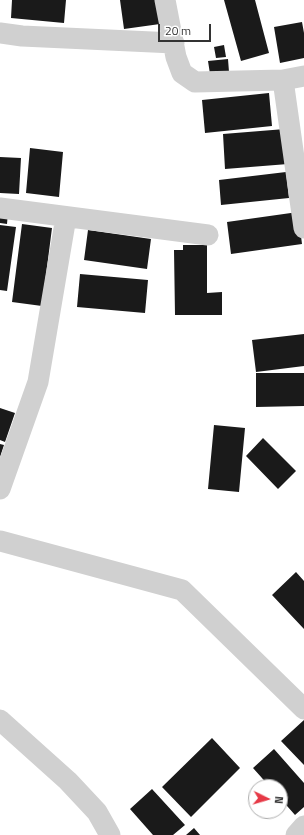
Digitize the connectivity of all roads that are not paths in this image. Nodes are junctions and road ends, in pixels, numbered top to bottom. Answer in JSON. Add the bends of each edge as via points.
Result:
{"nodes":[{"id":1,"x":165,"y":0,"type":"edge"},
{"id":2,"x":0,"y":33,"type":"edge"},
{"id":3,"x":174,"y":43,"type":"junction"},
{"id":4,"x":304,"y":76,"type":"edge"},
{"id":5,"x":283,"y":80,"type":"junction"},
{"id":6,"x":0,"y":208,"type":"edge"},
{"id":7,"x":66,"y":217,"type":"junction"},
{"id":8,"x":304,"y":228,"type":"edge"},
{"id":9,"x":208,"y":235,"type":"dead end"},
{"id":10,"x":0,"y":489,"type":"edge"},
{"id":11,"x":0,"y":541,"type":"edge"},
{"id":12,"x":304,"y":709,"type":"edge"},
{"id":13,"x":0,"y":720,"type":"edge"},
{"id":14,"x":304,"y":826,"type":"edge"},
{"id":15,"x":110,"y":835,"type":"edge"},
{"id":16,"x":296,"y":835,"type":"edge"}],
"edges":[{"from":1,"to":3,"type":"street"},
{"from":2,"to":3,"type":"street"},
{"from":3,"to":5,"type":"street","via":[[182,73],[195,82]]},
{"from":4,"to":5,"type":"street"},
{"from":5,"to":8,"type":"street"},
{"from":6,"to":7,"type":"street"},
{"from":7,"to":9,"type":"street"},
{"from":7,"to":10,"type":"street","via":[[38,382]]},
{"from":11,"to":12,"type":"street","via":[[182,590]]},
{"from":13,"to":15,"type":"street","via":[[68,781],[97,812]]},
{"from":14,"to":16,"type":"street"}]}
